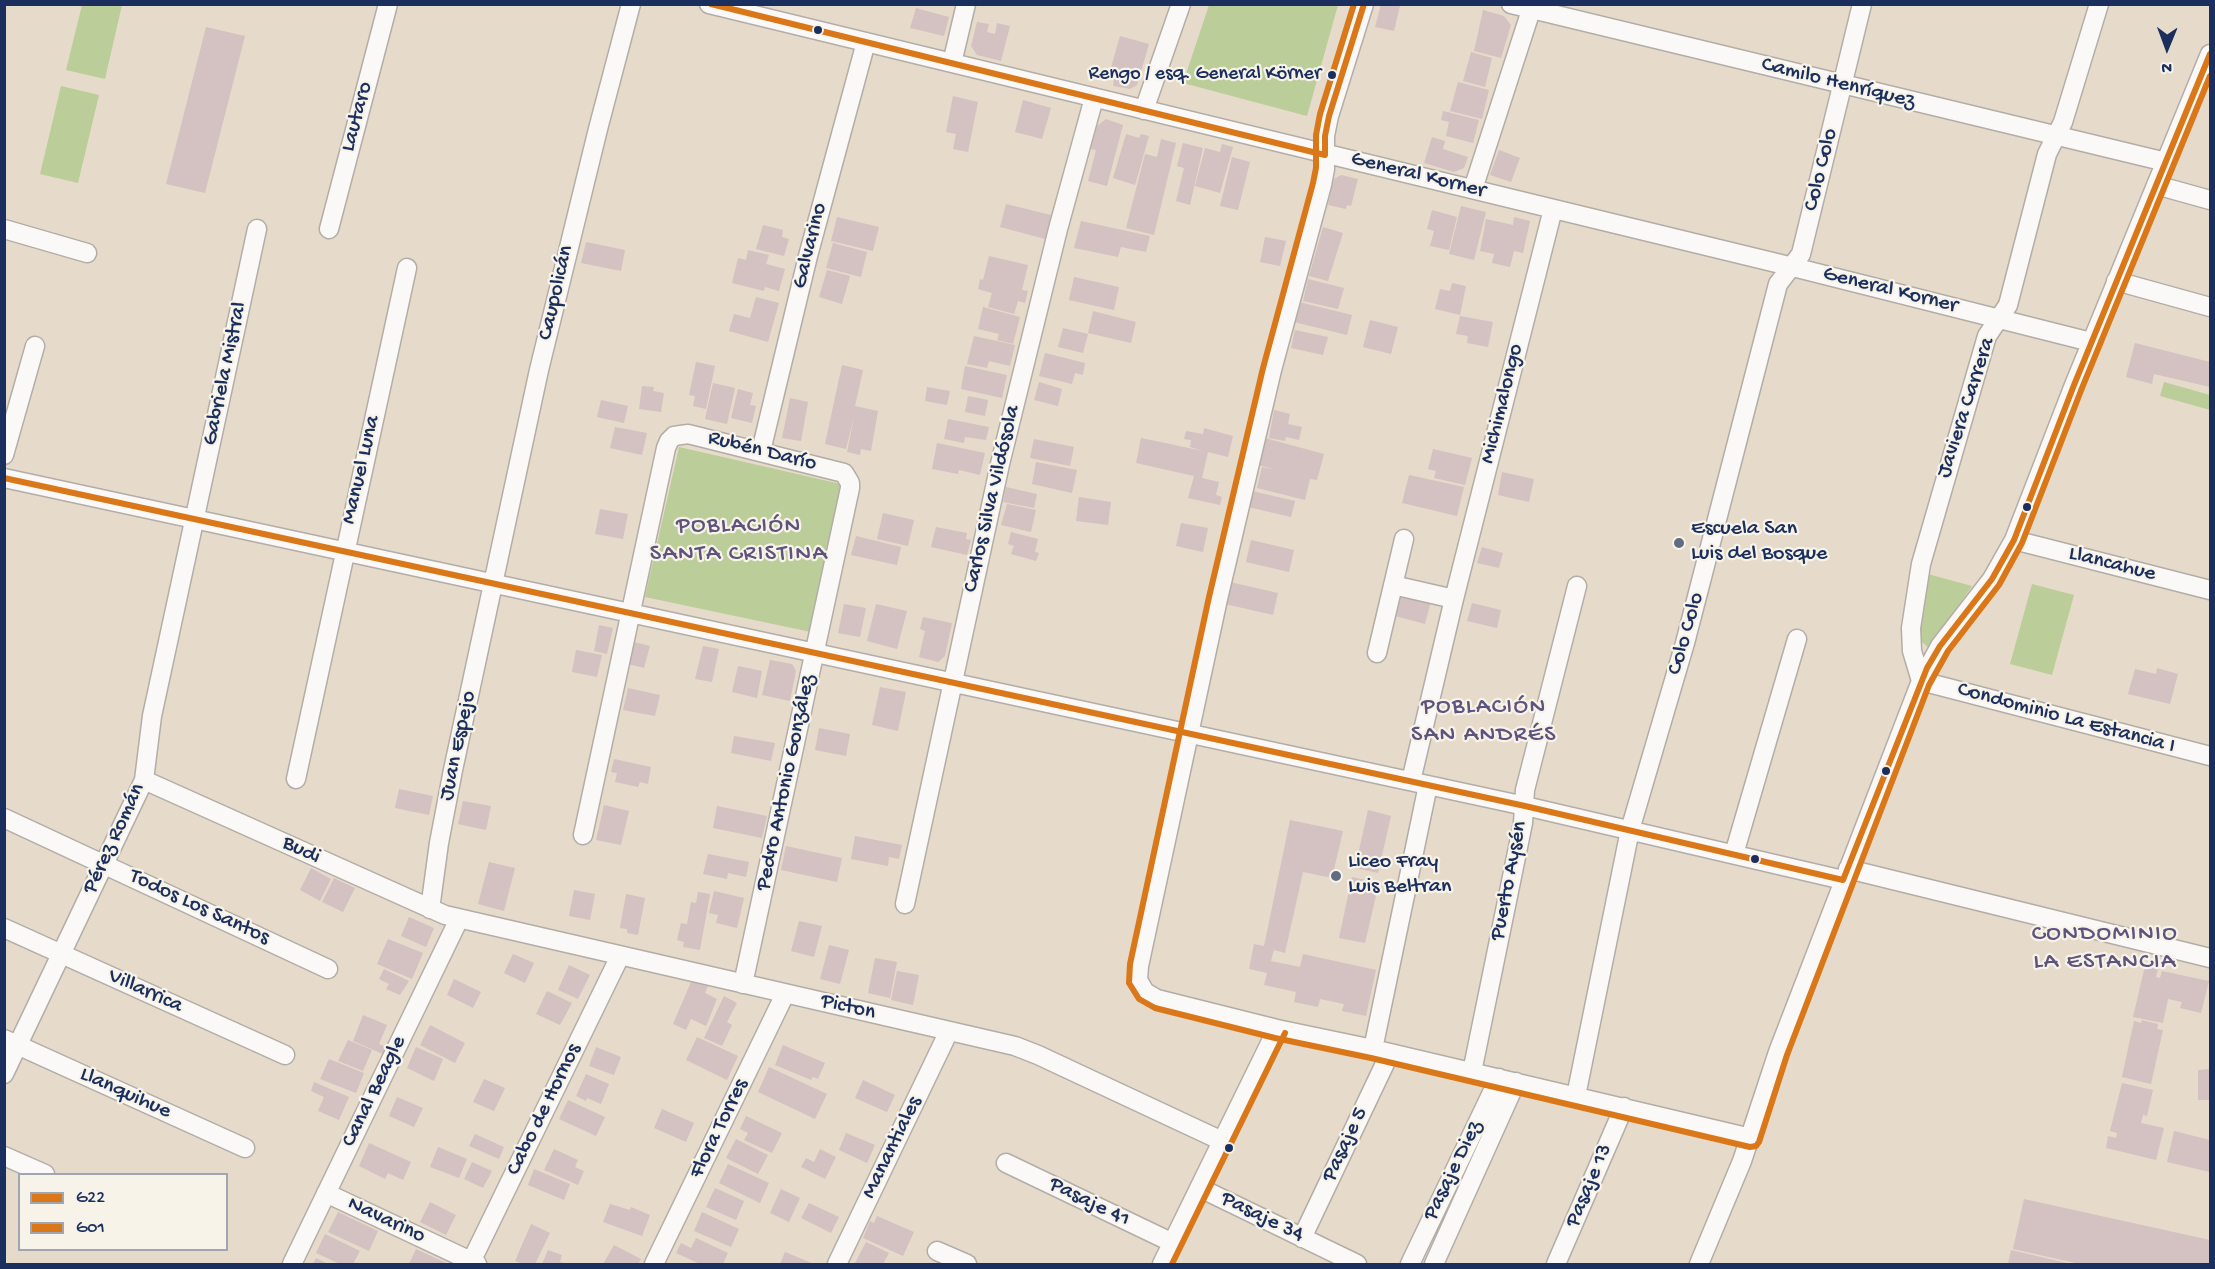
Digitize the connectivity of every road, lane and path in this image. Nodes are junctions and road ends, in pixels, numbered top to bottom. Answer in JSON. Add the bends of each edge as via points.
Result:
{"nodes":[{"id":1,"x":388,"y":4,"type":"edge"},
{"id":2,"x":631,"y":4,"type":"edge"},
{"id":3,"x":709,"y":4,"type":"edge"},
{"id":4,"x":966,"y":4,"type":"edge"},
{"id":5,"x":1181,"y":4,"type":"edge"},
{"id":6,"x":1364,"y":4,"type":"edge"},
{"id":7,"x":1511,"y":4,"type":"edge"},
{"id":8,"x":1862,"y":4,"type":"edge"},
{"id":9,"x":2100,"y":4,"type":"edge"},
{"id":10,"x":1532,"y":7,"type":"edge"},
{"id":11,"x":866,"y":42,"type":"junction"},
{"id":12,"x":2211,"y":54,"type":"edge"},
{"id":13,"x":952,"y":63,"type":"junction"},
{"id":14,"x":2205,"y":82,"type":"edge"},
{"id":15,"x":1843,"y":85,"type":"junction"},
{"id":16,"x":1094,"y":98,"type":"junction"},
{"id":17,"x":1144,"y":110,"type":"junction"},
{"id":18,"x":2056,"y":136,"type":"junction"},
{"id":19,"x":1325,"y":155,"type":"junction"},
{"id":20,"x":2166,"y":162,"type":"junction"},
{"id":21,"x":2156,"y":185,"type":"junction"},
{"id":22,"x":1473,"y":189,"type":"junction"},
{"id":23,"x":2211,"y":200,"type":"edge"},
{"id":24,"x":1553,"y":209,"type":"junction"},
{"id":25,"x":4,"y":229,"type":"edge"},
{"id":26,"x":257,"y":229,"type":"dead end"},
{"id":27,"x":329,"y":229,"type":"dead end"},
{"id":28,"x":87,"y":254,"type":"dead end"},
{"id":29,"x":1793,"y":267,"type":"junction"},
{"id":30,"x":407,"y":268,"type":"dead end"},
{"id":31,"x":2116,"y":281,"type":"junction"},
{"id":32,"x":2211,"y":307,"type":"edge"},
{"id":33,"x":2000,"y":319,"type":"junction"},
{"id":34,"x":2091,"y":342,"type":"junction"},
{"id":35,"x":35,"y":346,"type":"dead end"},
{"id":36,"x":761,"y":451,"type":"junction"},
{"id":37,"x":4,"y":455,"type":"edge"},
{"id":38,"x":848,"y":477,"type":"joint"},
{"id":39,"x":4,"y":478,"type":"edge"},
{"id":40,"x":194,"y":519,"type":"junction"},
{"id":41,"x":1404,"y":539,"type":"dead end"},
{"id":42,"x":2013,"y":540,"type":"junction"},
{"id":43,"x":344,"y":551,"type":"junction"},
{"id":44,"x":494,"y":584,"type":"junction"},
{"id":45,"x":1393,"y":585,"type":"junction"},
{"id":46,"x":1577,"y":586,"type":"dead end"},
{"id":47,"x":2211,"y":590,"type":"edge"},
{"id":48,"x":1454,"y":599,"type":"junction"},
{"id":49,"x":630,"y":613,"type":"junction"},
{"id":50,"x":1797,"y":639,"type":"dead end"},
{"id":51,"x":815,"y":652,"type":"junction"},
{"id":52,"x":1377,"y":653,"type":"dead end"},
{"id":53,"x":1921,"y":681,"type":"junction"},
{"id":54,"x":953,"y":682,"type":"junction"},
{"id":55,"x":1188,"y":734,"type":"junction"},
{"id":56,"x":2211,"y":756,"type":"edge"},
{"id":57,"x":296,"y":779,"type":"dead end"},
{"id":58,"x":144,"y":780,"type":"junction"},
{"id":59,"x":1419,"y":783,"type":"junction"},
{"id":60,"x":1524,"y":806,"type":"junction"},
{"id":61,"x":4,"y":818,"type":"edge"},
{"id":62,"x":1630,"y":830,"type":"junction"},
{"id":63,"x":584,"y":835,"type":"dead end"},
{"id":64,"x":1734,"y":854,"type":"junction"},
{"id":65,"x":104,"y":864,"type":"junction"},
{"id":66,"x":1846,"y":874,"type":"junction"},
{"id":67,"x":905,"y":904,"type":"dead end"},
{"id":68,"x":430,"y":909,"type":"junction"},
{"id":69,"x":459,"y":919,"type":"junction"},
{"id":70,"x":4,"y":928,"type":"edge"},
{"id":71,"x":61,"y":954,"type":"junction"},
{"id":72,"x":620,"y":956,"type":"junction"},
{"id":73,"x":2211,"y":958,"type":"edge"},
{"id":74,"x":328,"y":969,"type":"dead end"},
{"id":75,"x":743,"y":984,"type":"junction"},
{"id":76,"x":785,"y":994,"type":"junction"},
{"id":77,"x":1277,"y":1029,"type":"junction"},
{"id":78,"x":949,"y":1031,"type":"junction"},
{"id":79,"x":11,"y":1042,"type":"edge"},
{"id":80,"x":1381,"y":1051,"type":"junction"},
{"id":81,"x":285,"y":1055,"type":"dead end"},
{"id":82,"x":1472,"y":1072,"type":"junction"},
{"id":83,"x":4,"y":1074,"type":"edge"},
{"id":84,"x":1508,"y":1080,"type":"junction"},
{"id":85,"x":1576,"y":1096,"type":"junction"},
{"id":86,"x":1624,"y":1107,"type":"junction"},
{"id":87,"x":1750,"y":1137,"type":"junction"},
{"id":88,"x":1222,"y":1141,"type":"junction"},
{"id":89,"x":245,"y":1148,"type":"dead end"},
{"id":90,"x":4,"y":1156,"type":"edge"},
{"id":91,"x":1006,"y":1163,"type":"dead end"},
{"id":92,"x":43,"y":1173,"type":"edge"},
{"id":93,"x":1200,"y":1188,"type":"junction"},
{"id":94,"x":326,"y":1193,"type":"junction"},
{"id":95,"x":1302,"y":1238,"type":"junction"},
{"id":96,"x":1173,"y":1243,"type":"junction"},
{"id":97,"x":937,"y":1251,"type":"dead end"},
{"id":98,"x":292,"y":1264,"type":"edge"},
{"id":99,"x":473,"y":1264,"type":"edge"},
{"id":100,"x":654,"y":1264,"type":"edge"},
{"id":101,"x":837,"y":1264,"type":"edge"},
{"id":102,"x":967,"y":1264,"type":"edge"},
{"id":103,"x":1162,"y":1264,"type":"edge"},
{"id":104,"x":1356,"y":1264,"type":"edge"},
{"id":105,"x":1410,"y":1264,"type":"edge"},
{"id":106,"x":1434,"y":1264,"type":"edge"},
{"id":107,"x":1556,"y":1264,"type":"edge"},
{"id":108,"x":1699,"y":1264,"type":"edge"}],
"edges":[{"from":1,"to":27,"type":"street","name":"Lautaro"},
{"from":2,"to":44,"type":"street","name":"Caupolicán","via":[[562,271]]},
{"from":3,"to":11,"type":"street","name":"General Korner"},
{"from":4,"to":13,"type":"street"},
{"from":5,"to":17,"type":"street"},
{"from":6,"to":19,"type":"street","via":[[1329,116]]},
{"from":7,"to":10,"type":"street","name":"Camilo Henríquez"},
{"from":8,"to":15,"type":"street","name":"Colo Colo"},
{"from":9,"to":18,"type":"street","name":"Javiera Carrera"},
{"from":10,"to":15,"type":"street","name":"Camilo Henríquez"},
{"from":10,"to":22,"type":"street"},
{"from":11,"to":13,"type":"street","name":"General Korner"},
{"from":11,"to":36,"type":"street","name":"Galvarino"},
{"from":12,"to":14,"type":"street"},
{"from":13,"to":16,"type":"street","name":"General Korner"},
{"from":14,"to":20,"type":"street"},
{"from":15,"to":18,"type":"street","name":"Camilo Henríquez"},
{"from":15,"to":29,"type":"street","name":"Colo Colo","via":[[1801,254]]},
{"from":16,"to":17,"type":"street","name":"General Korner"},
{"from":16,"to":54,"type":"street","name":"Carlos Silva Vildósola","via":[[1024,362]]},
{"from":17,"to":19,"type":"street","name":"General Korner"},
{"from":18,"to":20,"type":"street","name":"Camilo Henríquez"},
{"from":18,"to":33,"type":"street","name":"Javiera Carrera","via":[[2047,154],[2008,305]]},
{"from":19,"to":22,"type":"street","name":"General Korner"},
{"from":19,"to":55,"type":"street","via":[[1322,185],[1251,457]]},
{"from":20,"to":21,"type":"street"},
{"from":21,"to":23,"type":"street"},
{"from":21,"to":31,"type":"street"},
{"from":22,"to":24,"type":"street","name":"General Korner"},
{"from":24,"to":29,"type":"street","name":"General Korner"},
{"from":24,"to":48,"type":"street","name":"Michimalongo"},
{"from":25,"to":28,"type":"street"},
{"from":26,"to":40,"type":"street","name":"Gabriela Mistral"},
{"from":29,"to":33,"type":"street","name":"General Korner"},
{"from":29,"to":62,"type":"street","name":"Colo Colo","via":[[1778,284],[1685,643]]},
{"from":30,"to":43,"type":"street","name":"Manuel Luna"},
{"from":31,"to":32,"type":"street"},
{"from":31,"to":34,"type":"street"},
{"from":33,"to":34,"type":"street","name":"General Korner"},
{"from":33,"to":53,"type":"street","name":"Javiera Carrera","via":[[1987,336],[1917,582],[1911,640]]},
{"from":34,"to":42,"type":"street"},
{"from":35,"to":37,"type":"street"},
{"from":36,"to":38,"type":"street","name":"Rubén Darío","via":[[839,470]]},
{"from":36,"to":49,"type":"street","name":"Rubén Darío","via":[[688,434],[674,436],[666,448]]},
{"from":38,"to":51,"type":"street","name":"Pedro Antonio González","via":[[850,488]]},
{"from":39,"to":40,"type":"street"},
{"from":40,"to":43,"type":"street"},
{"from":40,"to":58,"type":"street","name":"Pérez Román","via":[[152,716]]},
{"from":41,"to":45,"type":"street"},
{"from":42,"to":47,"type":"street","name":"Llancahue"},
{"from":42,"to":53,"type":"street","via":[[1992,579],[1940,646]]},
{"from":43,"to":44,"type":"street"},
{"from":43,"to":57,"type":"street","name":"Manuel Luna"},
{"from":44,"to":49,"type":"street"},
{"from":44,"to":68,"type":"street","name":"Juan Espejo","via":[[447,797]]},
{"from":45,"to":48,"type":"street"},
{"from":45,"to":52,"type":"street"},
{"from":46,"to":60,"type":"street","name":"Puerto Aysén"},
{"from":48,"to":59,"type":"street","name":"Michimalongo"},
{"from":49,"to":51,"type":"street"},
{"from":49,"to":63,"type":"street"},
{"from":50,"to":64,"type":"street"},
{"from":51,"to":54,"type":"street"},
{"from":51,"to":75,"type":"street","name":"Pedro Antonio González"},
{"from":53,"to":56,"type":"street","name":"Condominio La Estancia I"},
{"from":53,"to":66,"type":"street"},
{"from":54,"to":55,"type":"street"},
{"from":54,"to":67,"type":"street","name":"Carlos Silva Vildósola"},
{"from":55,"to":59,"type":"street"},
{"from":55,"to":77,"type":"street","via":[[1138,973],[1141,987],[1157,999]]},
{"from":58,"to":65,"type":"street","name":"Pérez Román"},
{"from":58,"to":68,"type":"street","name":"Budi"},
{"from":59,"to":60,"type":"street"},
{"from":59,"to":80,"type":"street","name":"Michimalongo"},
{"from":60,"to":62,"type":"street"},
{"from":60,"to":82,"type":"street","name":"Puerto Aysén"},
{"from":61,"to":65,"type":"street","name":"Todos Los Santos"},
{"from":62,"to":64,"type":"street"},
{"from":62,"to":85,"type":"street","name":"Colo Colo"},
{"from":64,"to":66,"type":"street"},
{"from":65,"to":71,"type":"street","name":"Pérez Román"},
{"from":65,"to":74,"type":"street","name":"Todos Los Santos"},
{"from":66,"to":73,"type":"street"},
{"from":66,"to":87,"type":"street","via":[[1774,1062]]},
{"from":68,"to":69,"type":"street","name":"Budi"},
{"from":69,"to":72,"type":"street","name":"Picton"},
{"from":69,"to":94,"type":"street","name":"Canal Beagle"},
{"from":70,"to":71,"type":"street","name":"Villarrica"},
{"from":71,"to":79,"type":"street","name":"Pérez Román"},
{"from":71,"to":81,"type":"street","name":"Villarrica"},
{"from":72,"to":75,"type":"street","name":"Picton"},
{"from":72,"to":99,"type":"street","name":"Cabo de Hornos"},
{"from":75,"to":76,"type":"street","name":"Picton"},
{"from":76,"to":78,"type":"street","name":"Picton"},
{"from":76,"to":100,"type":"street","name":"Flora Torres"},
{"from":77,"to":80,"type":"street"},
{"from":77,"to":88,"type":"street"},
{"from":78,"to":88,"type":"street","name":"Picton","via":[[1026,1050]]},
{"from":78,"to":101,"type":"street","name":"Manantiales"},
{"from":79,"to":83,"type":"street","name":"Pérez Román"},
{"from":79,"to":89,"type":"street","name":"Llanquihue"},
{"from":80,"to":82,"type":"street"},
{"from":80,"to":95,"type":"street","name":"Pasaje 5"},
{"from":82,"to":84,"type":"street"},
{"from":84,"to":85,"type":"street"},
{"from":84,"to":105,"type":"street","name":"Pasaje Diez"},
{"from":84,"to":106,"type":"street"},
{"from":85,"to":86,"type":"street"},
{"from":86,"to":87,"type":"street"},
{"from":86,"to":107,"type":"street","name":"Pasaje 13"},
{"from":87,"to":108,"type":"street"},
{"from":88,"to":93,"type":"street"},
{"from":90,"to":92,"type":"street"},
{"from":91,"to":96,"type":"street","name":"Pasaje 41"},
{"from":93,"to":95,"type":"street","name":"Pasaje 34"},
{"from":93,"to":96,"type":"street"},
{"from":94,"to":98,"type":"street","name":"Canal Beagle"},
{"from":94,"to":99,"type":"street","name":"Navarino"},
{"from":95,"to":104,"type":"street","name":"Pasaje 34"},
{"from":96,"to":103,"type":"street"},
{"from":97,"to":102,"type":"street"}]}
